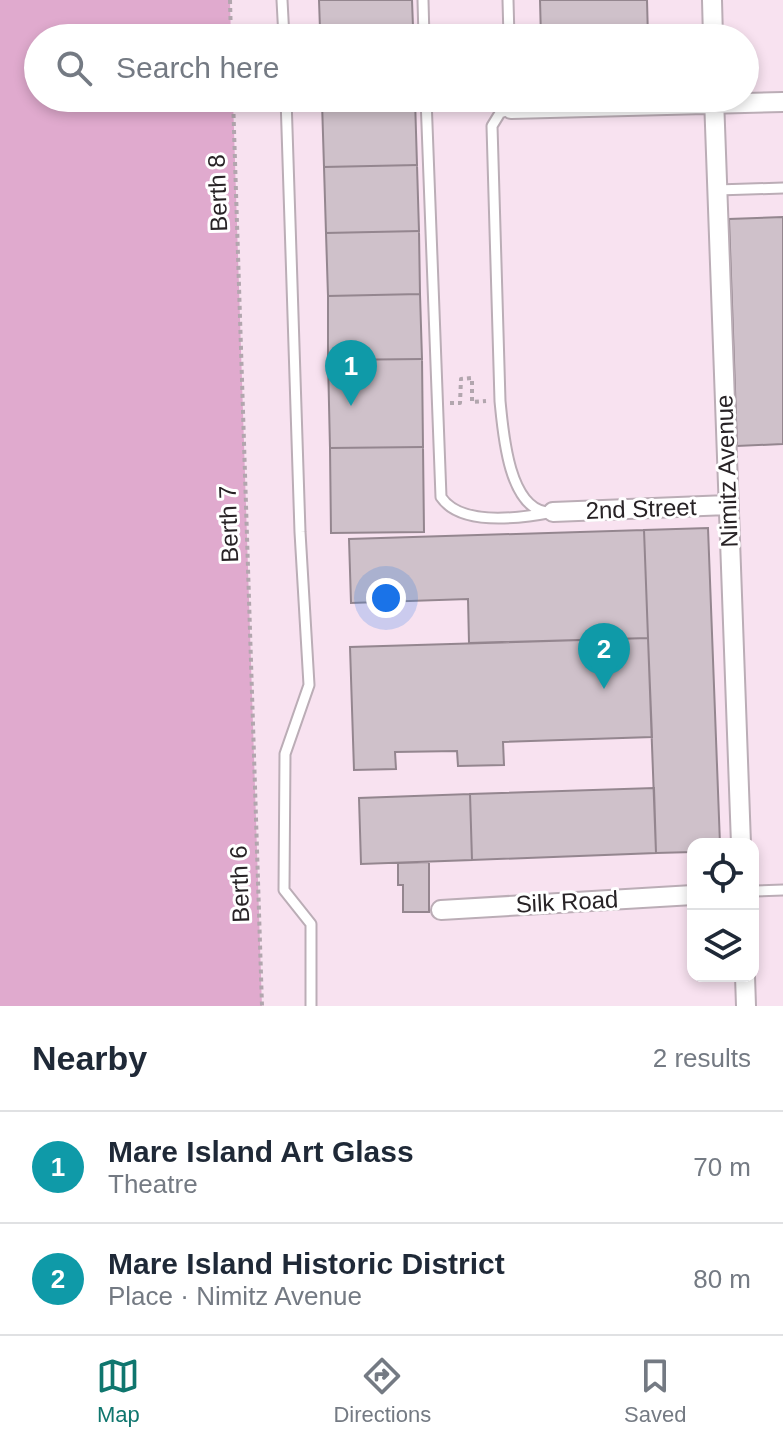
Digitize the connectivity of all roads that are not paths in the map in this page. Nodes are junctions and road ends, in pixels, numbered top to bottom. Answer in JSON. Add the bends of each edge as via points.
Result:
{"nodes":[{"id":1,"x":282,"y":0,"type":"edge"},
{"id":2,"x":423,"y":0,"type":"edge"},
{"id":3,"x":508,"y":0,"type":"edge"},
{"id":4,"x":712,"y":0,"type":"edge"},
{"id":5,"x":283,"y":24,"type":"edge"},
{"id":6,"x":424,"y":24,"type":"edge"},
{"id":7,"x":509,"y":24,"type":"edge"},
{"id":8,"x":713,"y":24,"type":"edge"},
{"id":9,"x":759,"y":102,"type":"edge"},
{"id":10,"x":783,"y":102,"type":"edge"},
{"id":11,"x":286,"y":112,"type":"edge"},
{"id":12,"x":426,"y":112,"type":"edge"},
{"id":13,"x":501,"y":112,"type":"edge"},
{"id":14,"x":714,"y":112,"type":"edge"},
{"id":15,"x":783,"y":188,"type":"edge"},
{"id":16,"x":717,"y":190,"type":"junction"},
{"id":17,"x":728,"y":505,"type":"junction"},
{"id":18,"x":553,"y":512,"type":"junction"},
{"id":19,"x":741,"y":838,"type":"edge"},
{"id":20,"x":783,"y":890,"type":"edge"},
{"id":21,"x":759,"y":891,"type":"edge"},
{"id":22,"x":687,"y":895,"type":"edge"},
{"id":23,"x":441,"y":910,"type":"dead end"},
{"id":24,"x":745,"y":982,"type":"edge"},
{"id":25,"x":311,"y":1006,"type":"edge"},
{"id":26,"x":746,"y":1006,"type":"edge"}],
"edges":[{"from":1,"to":5,"type":"lane"},
{"from":2,"to":6,"type":"lane"},
{"from":3,"to":7,"type":"lane"},
{"from":4,"to":8,"type":"street"},
{"from":9,"to":10,"type":"street"},
{"from":11,"to":25,"type":"lane","via":[[309,685],[285,754],[284,890],[311,924]]},
{"from":12,"to":18,"type":"lane","via":[[439,488],[446,505],[462,514],[511,519]]},
{"from":13,"to":18,"type":"lane","via":[[492,126],[504,445],[520,492],[533,507]]},
{"from":14,"to":16,"type":"street","name":"Nimitz Avenue"},
{"from":15,"to":16,"type":"lane"},
{"from":16,"to":17,"type":"street","name":"Nimitz Avenue"},
{"from":17,"to":18,"type":"street","name":"2nd Street"},
{"from":17,"to":19,"type":"street","name":"Nimitz Avenue"},
{"from":20,"to":21,"type":"lane"},
{"from":22,"to":23,"type":"street","name":"Silk Road"},
{"from":24,"to":26,"type":"street"}]}
